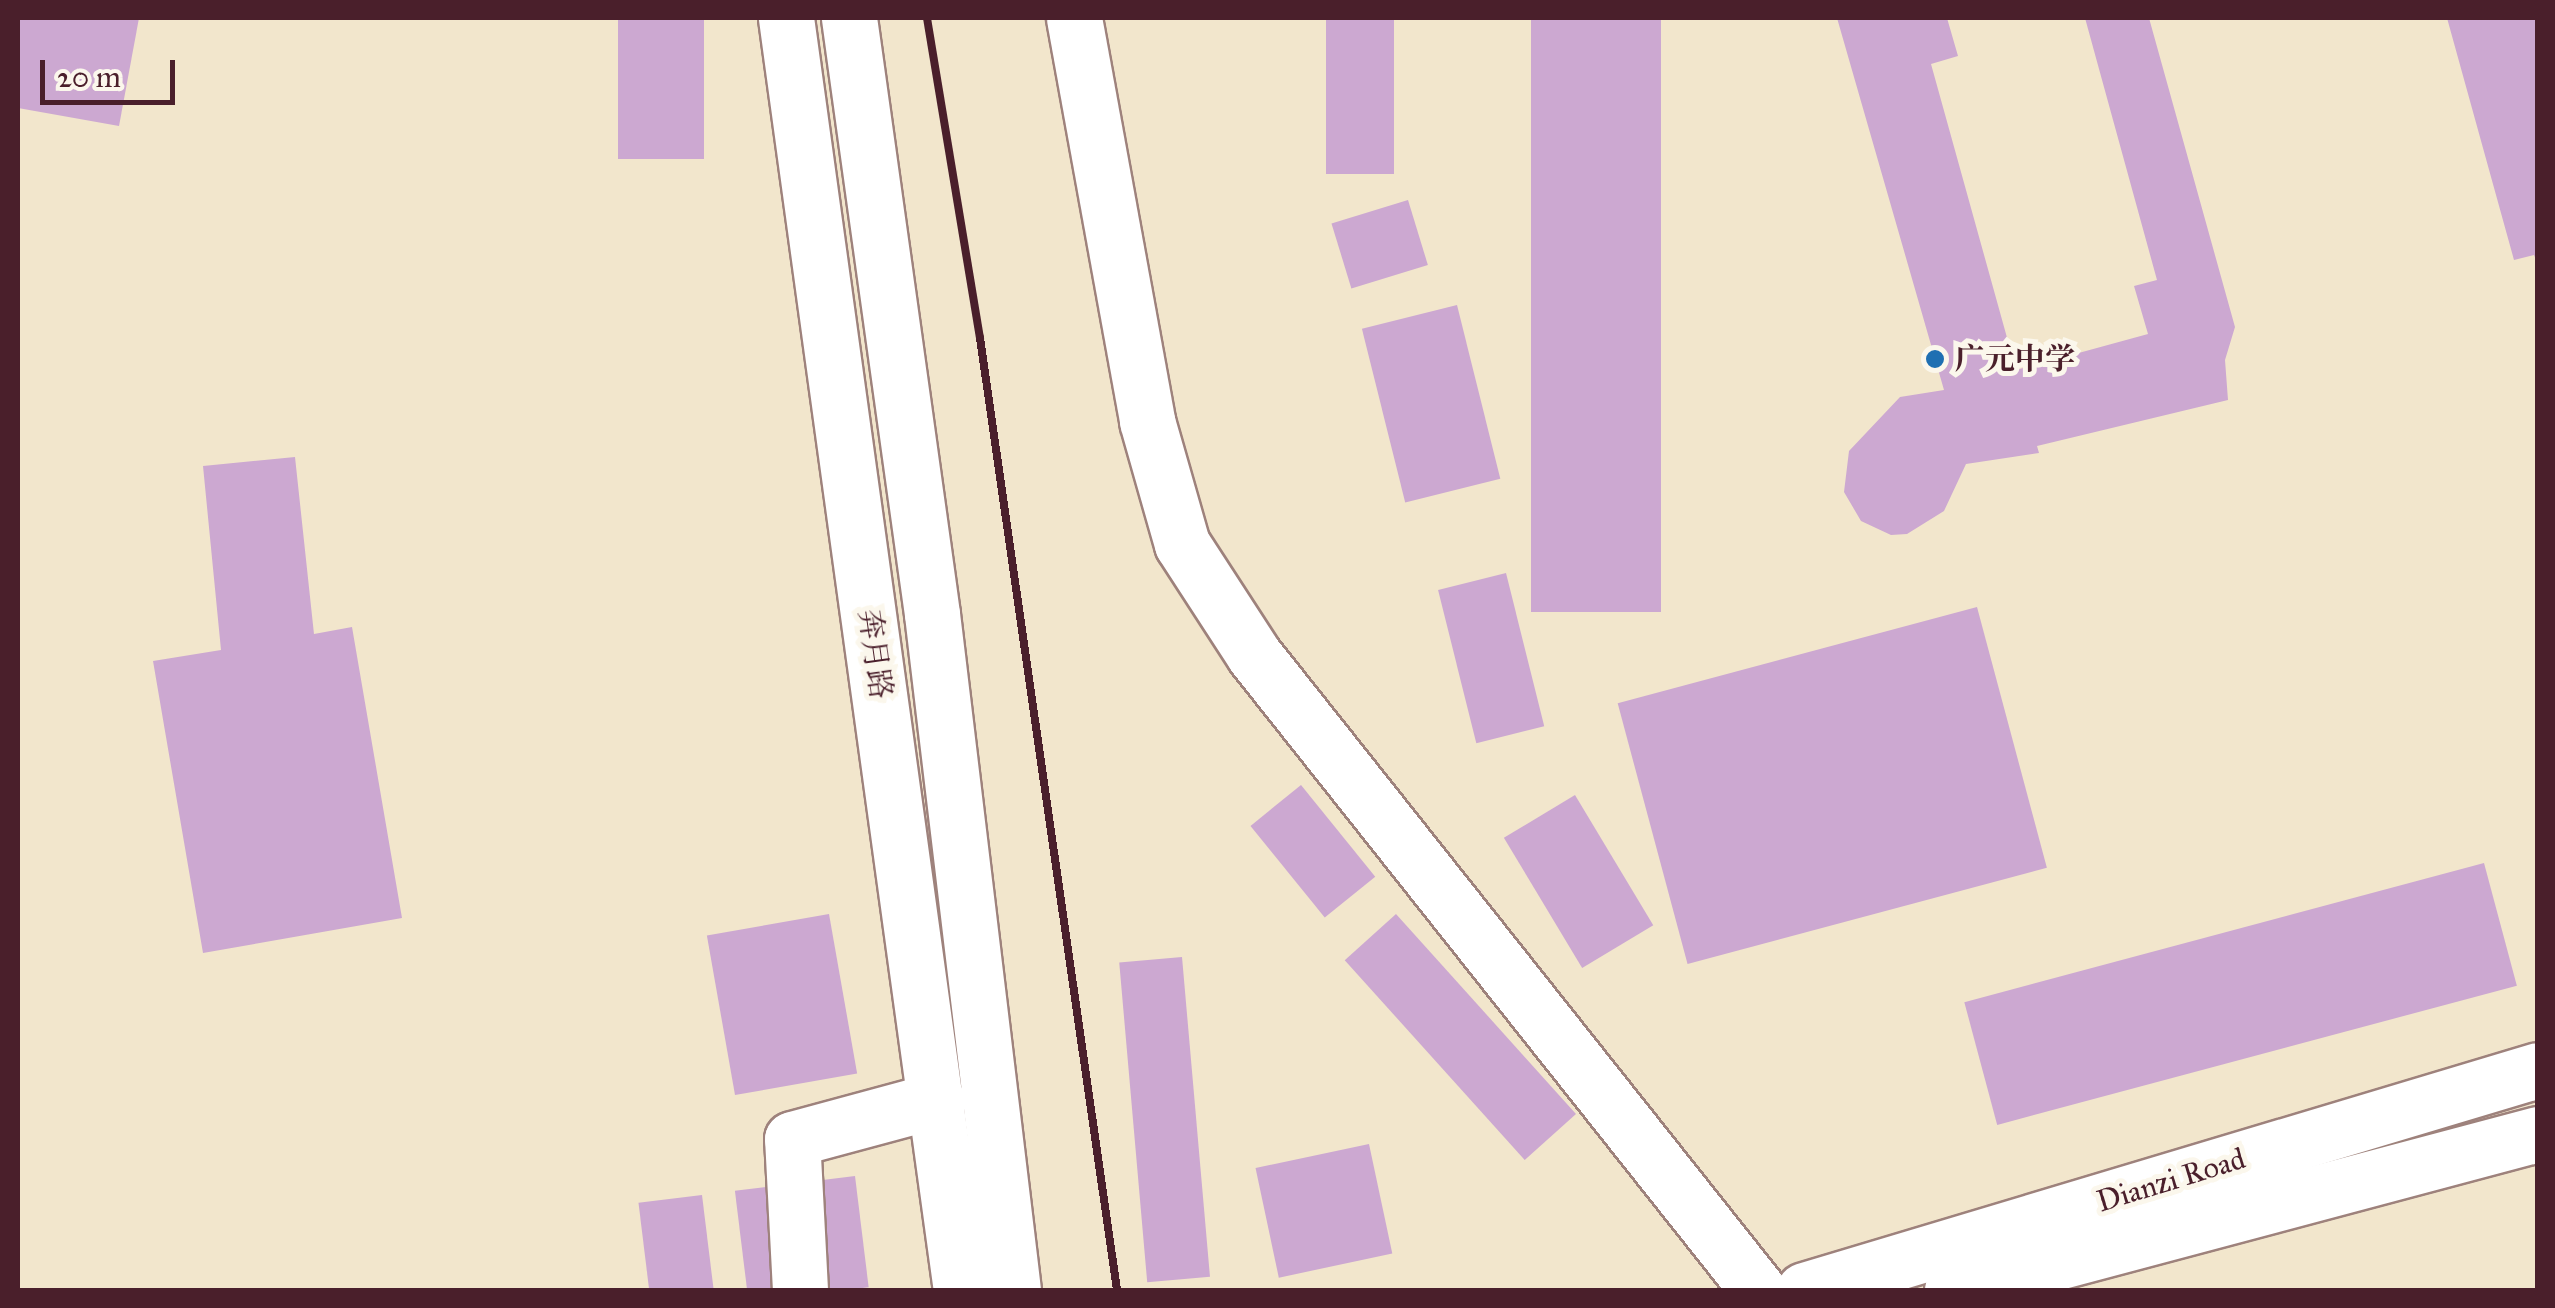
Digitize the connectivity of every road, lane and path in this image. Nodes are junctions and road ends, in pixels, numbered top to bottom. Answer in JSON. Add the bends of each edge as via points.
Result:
{"nodes":[{"id":1,"x":786,"y":18,"type":"edge"},
{"id":2,"x":849,"y":18,"type":"edge"},
{"id":3,"x":1074,"y":18,"type":"edge"},
{"id":4,"x":2538,"y":1070,"type":"edge"},
{"id":5,"x":937,"y":1100,"type":"junction"},
{"id":6,"x":2538,"y":1134,"type":"edge"},
{"id":7,"x":800,"y":1290,"type":"edge"},
{"id":8,"x":962,"y":1290,"type":"edge"},
{"id":9,"x":1013,"y":1290,"type":"edge"},
{"id":10,"x":1758,"y":1290,"type":"edge"},
{"id":11,"x":1804,"y":1290,"type":"edge"},
{"id":12,"x":1952,"y":1290,"type":"edge"}],
"edges":[{"from":1,"to":5,"type":"street","name":"奔月路"},
{"from":2,"to":9,"type":"street","via":[[932,614]]},
{"from":3,"to":10,"type":"street","via":[[1147,421],[1182,544],[1254,655]]},
{"from":4,"to":11,"type":"street","name":"Dianzi Road"},
{"from":5,"to":7,"type":"street","via":[[792,1140]]},
{"from":5,"to":8,"type":"street","name":"奔月路"},
{"from":6,"to":12,"type":"street","name":"Dianzi Road"}]}
